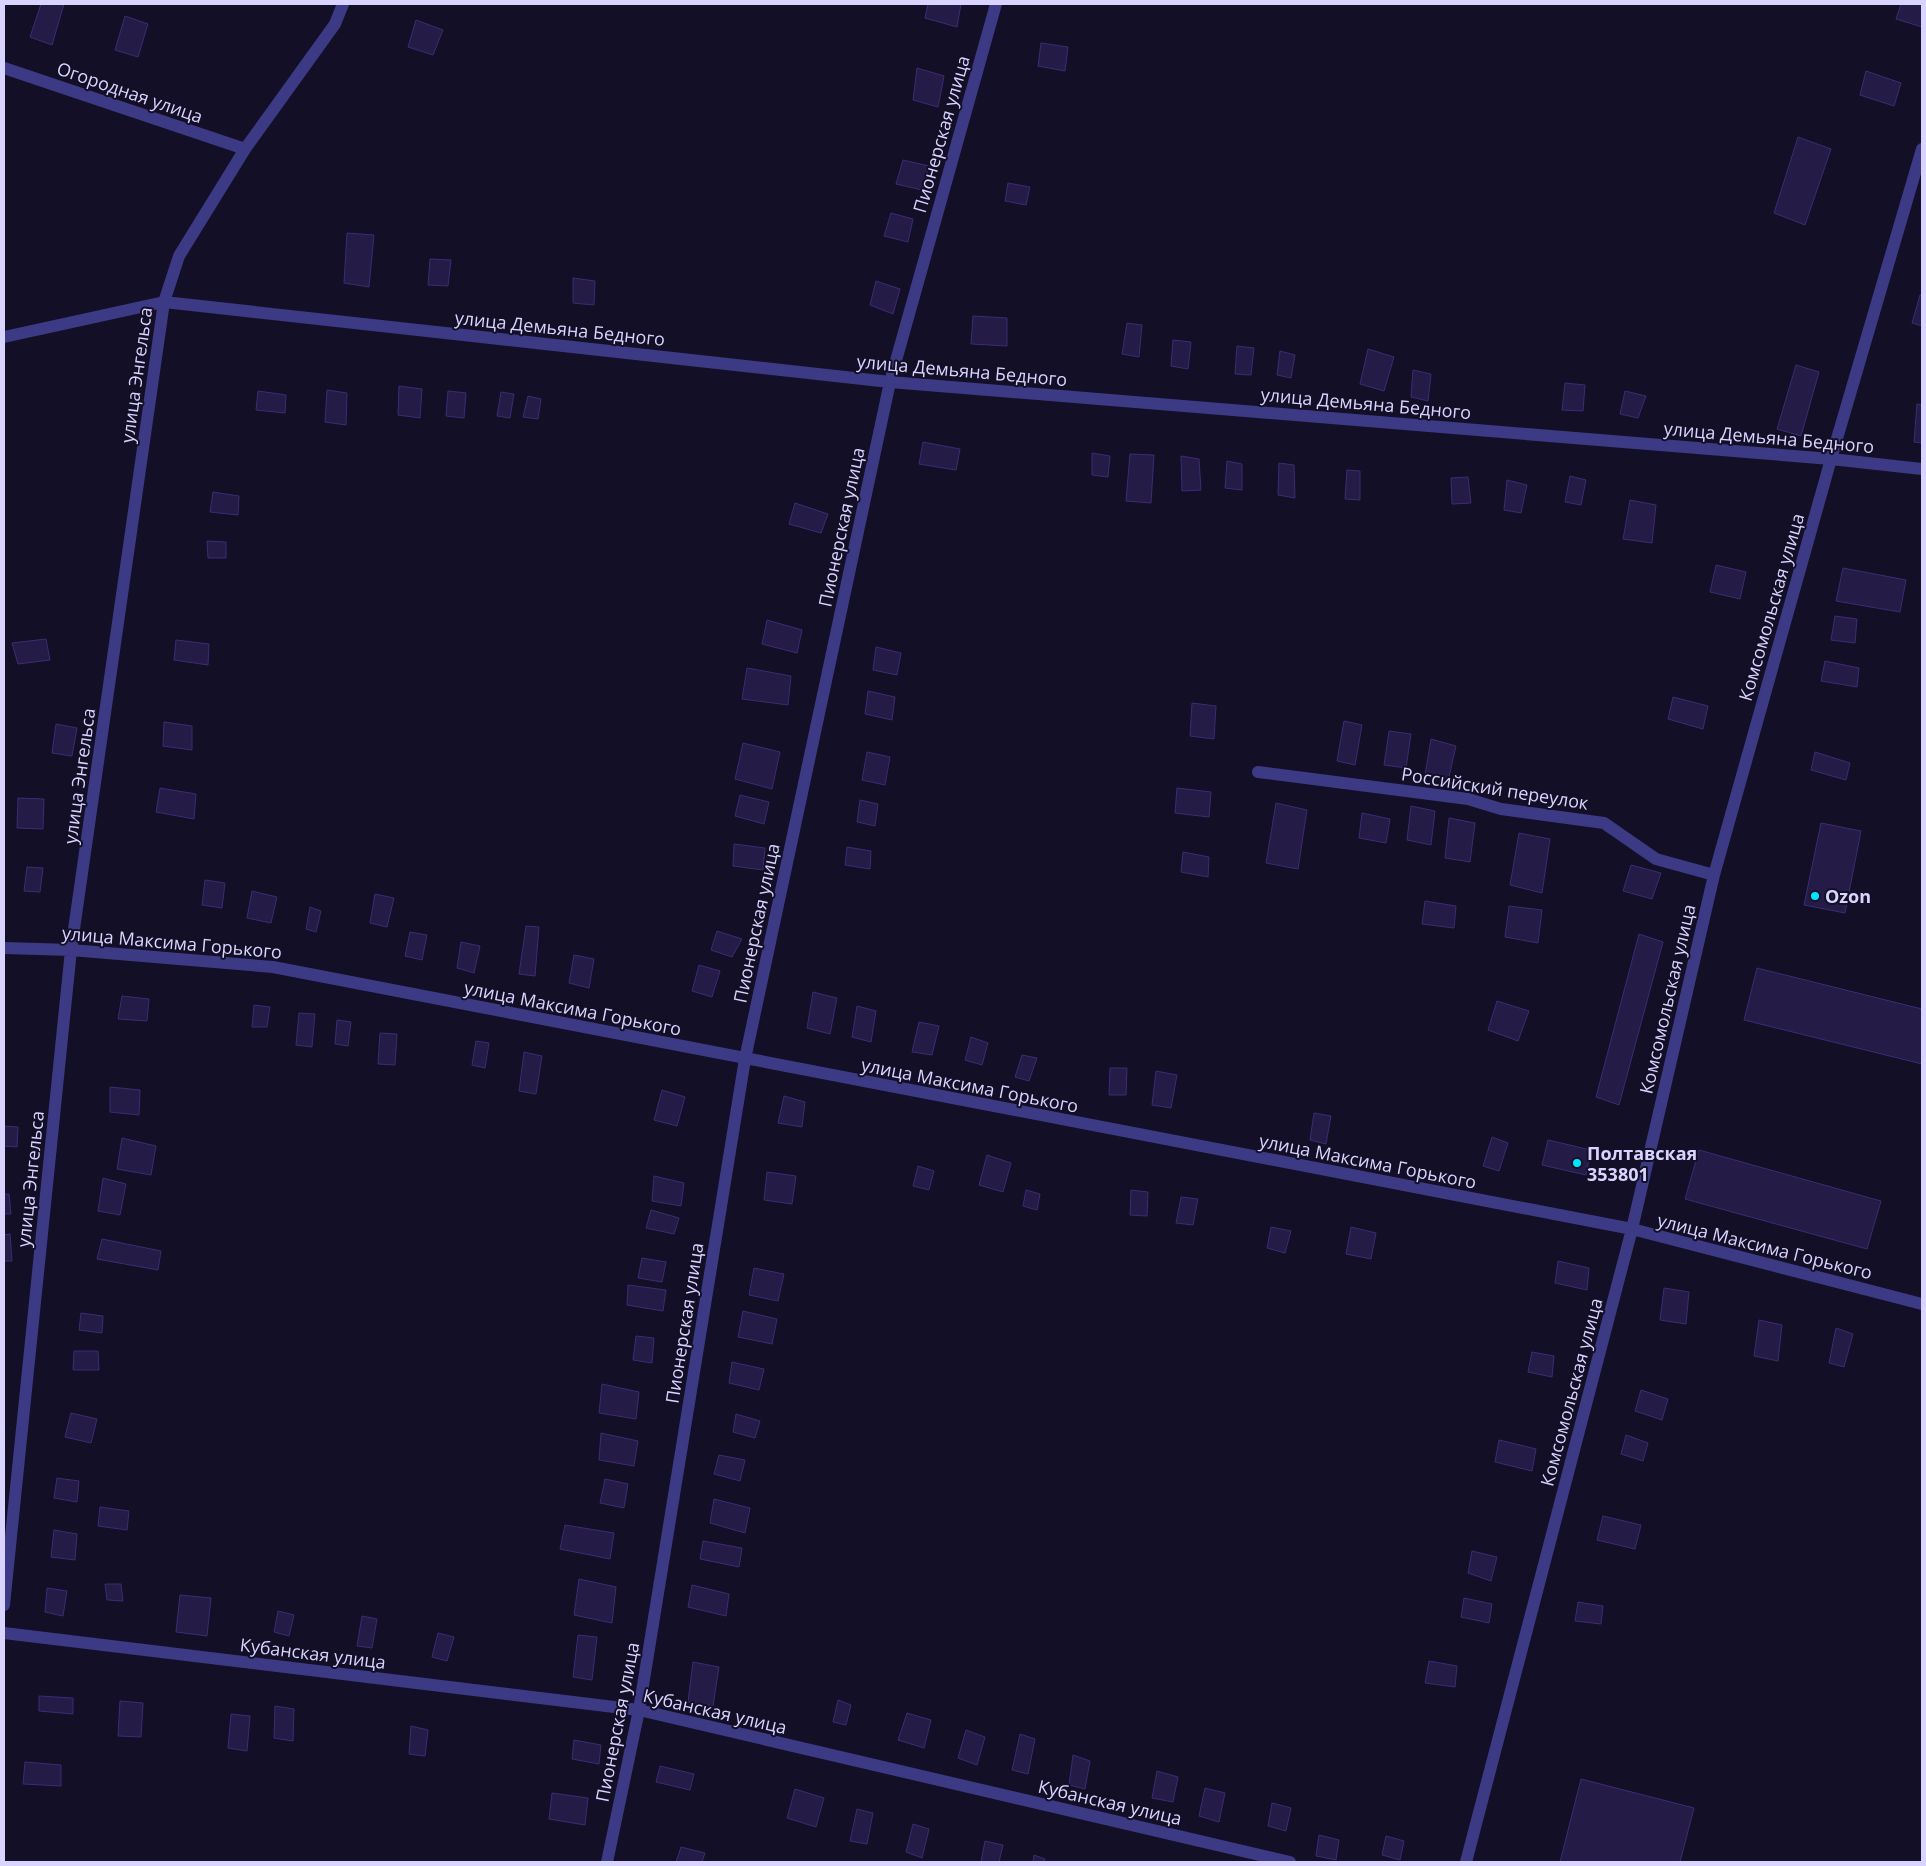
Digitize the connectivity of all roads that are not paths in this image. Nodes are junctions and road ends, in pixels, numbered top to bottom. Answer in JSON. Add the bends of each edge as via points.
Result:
{"nodes":[{"id":1,"x":343,"y":4,"type":"edge"},
{"id":2,"x":996,"y":4,"type":"edge"},
{"id":3,"x":4,"y":68,"type":"edge"},
{"id":4,"x":1922,"y":149,"type":"edge"},
{"id":5,"x":245,"y":150,"type":"junction"},
{"id":6,"x":164,"y":302,"type":"junction"},
{"id":7,"x":4,"y":337,"type":"edge"},
{"id":8,"x":890,"y":382,"type":"junction"},
{"id":9,"x":1831,"y":459,"type":"junction"},
{"id":10,"x":1922,"y":469,"type":"edge"},
{"id":11,"x":1258,"y":772,"type":"dead end"},
{"id":12,"x":1714,"y":875,"type":"junction"},
{"id":13,"x":4,"y":948,"type":"edge"},
{"id":14,"x":71,"y":950,"type":"junction"},
{"id":15,"x":745,"y":1059,"type":"junction"},
{"id":16,"x":1632,"y":1230,"type":"junction"},
{"id":17,"x":1922,"y":1304,"type":"edge"},
{"id":18,"x":4,"y":1605,"type":"edge"},
{"id":19,"x":4,"y":1633,"type":"edge"},
{"id":20,"x":639,"y":1710,"type":"junction"},
{"id":21,"x":606,"y":1862,"type":"edge"},
{"id":22,"x":1290,"y":1862,"type":"edge"},
{"id":23,"x":1466,"y":1862,"type":"edge"}],
"edges":[{"from":1,"to":5,"type":"street","name":"улица Энгельса","via":[[335,24]]},
{"from":2,"to":8,"type":"street","name":"Пионерская улица"},
{"from":3,"to":5,"type":"street","name":"Огородная улица"},
{"from":4,"to":9,"type":"street","name":"Комсомольская улица"},
{"from":5,"to":6,"type":"street","name":"улица Энгельса","via":[[179,256]]},
{"from":6,"to":7,"type":"street","name":"улица Демьяна Бедного"},
{"from":6,"to":8,"type":"street","name":"улица Демьяна Бедного"},
{"from":6,"to":14,"type":"street","name":"улица Энгельса"},
{"from":8,"to":9,"type":"street","name":"улица Демьяна Бедного"},
{"from":8,"to":15,"type":"street","name":"Пионерская улица"},
{"from":9,"to":10,"type":"street","name":"улица Демьяна Бедного"},
{"from":9,"to":12,"type":"street","name":"Комсомольская улица"},
{"from":11,"to":12,"type":"street","name":"Российский переулок","via":[[1468,799],[1501,809],[1604,823],[1656,859]]},
{"from":12,"to":16,"type":"street","name":"Комсомольская улица"},
{"from":13,"to":14,"type":"street","name":"улица Максима Горького"},
{"from":14,"to":15,"type":"street","name":"улица Максима Горького","via":[[273,967]]},
{"from":14,"to":18,"type":"street","name":"улица Энгельса"},
{"from":15,"to":16,"type":"street","name":"улица Максима Горького"},
{"from":15,"to":20,"type":"street","name":"Пионерская улица"},
{"from":16,"to":17,"type":"street","name":"улица Максима Горького"},
{"from":16,"to":23,"type":"street","name":"Комсомольская улица"},
{"from":19,"to":20,"type":"street","name":"Кубанская улица"},
{"from":20,"to":21,"type":"street","name":"Пионерская улица"},
{"from":20,"to":22,"type":"street","name":"Кубанская улица"}]}
